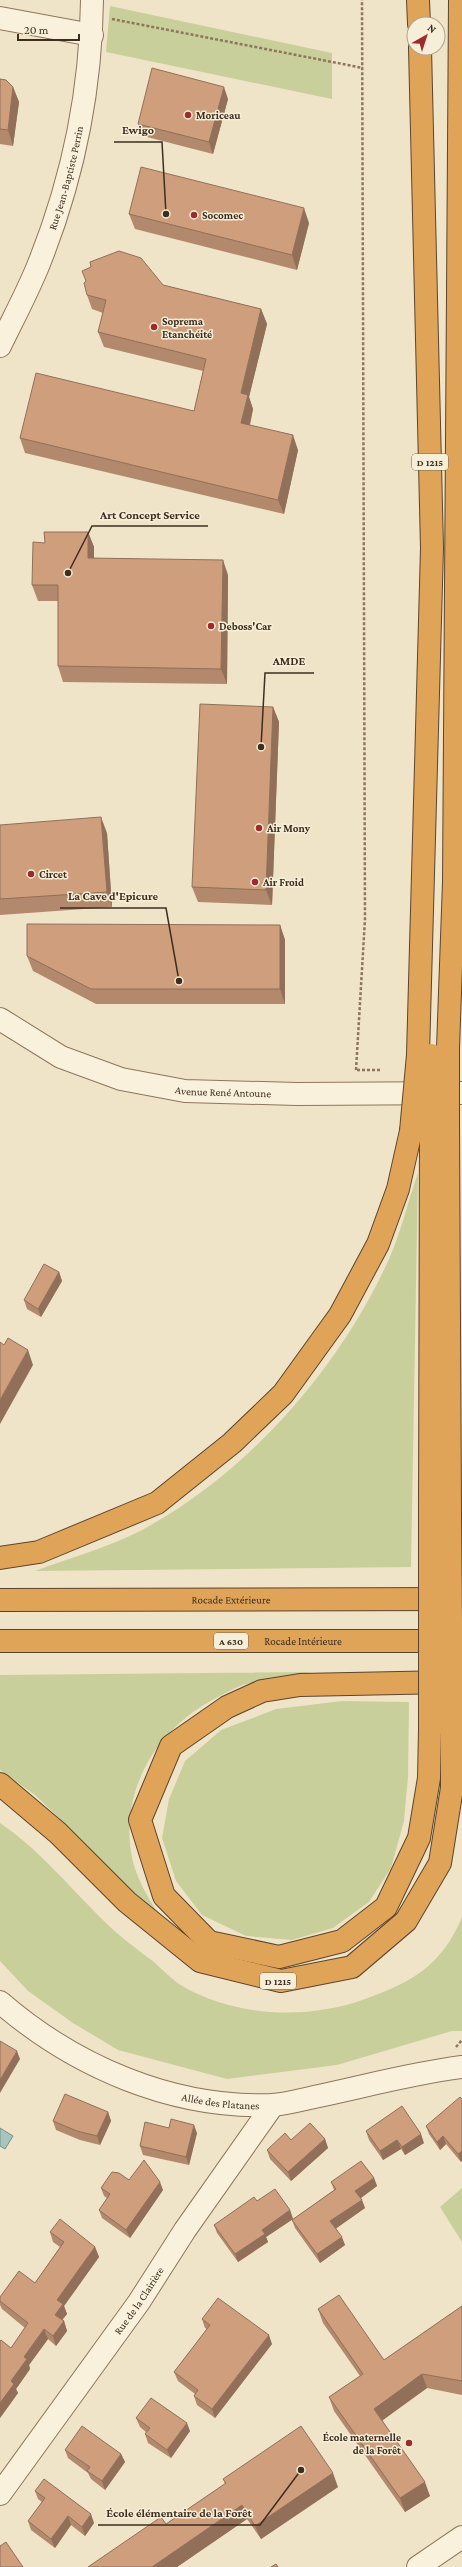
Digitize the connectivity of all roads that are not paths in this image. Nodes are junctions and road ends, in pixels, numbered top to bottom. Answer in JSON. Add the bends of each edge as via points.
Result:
{"nodes":[{"id":1,"x":418,"y":0,"type":"edge"},
{"id":2,"x":460,"y":0,"type":"edge"},
{"id":3,"x":92,"y":16,"type":"edge"},
{"id":4,"x":419,"y":16,"type":"edge"},
{"id":5,"x":0,"y":18,"type":"edge"},
{"id":6,"x":420,"y":56,"type":"edge"},
{"id":7,"x":0,"y":346,"type":"edge"},
{"id":8,"x":0,"y":1019,"type":"edge"},
{"id":9,"x":444,"y":1051,"type":"edge"},
{"id":10,"x":462,"y":1093,"type":"edge"},
{"id":11,"x":430,"y":1127,"type":"junction"},
{"id":12,"x":440,"y":1513,"type":"junction"},
{"id":13,"x":0,"y":1558,"type":"edge"},
{"id":14,"x":0,"y":1600,"type":"edge"},
{"id":15,"x":462,"y":1600,"type":"edge"},
{"id":16,"x":0,"y":1641,"type":"edge"},
{"id":17,"x":462,"y":1641,"type":"edge"},
{"id":18,"x":462,"y":1682,"type":"edge"},
{"id":19,"x":0,"y":1784,"type":"edge"},
{"id":20,"x":0,"y":2002,"type":"edge"},
{"id":21,"x":462,"y":2068,"type":"edge"},
{"id":22,"x":273,"y":2105,"type":"junction"},
{"id":23,"x":0,"y":2494,"type":"edge"},
{"id":24,"x":462,"y":2537,"type":"edge"},
{"id":25,"x":418,"y":2567,"type":"edge"}],
"edges":[{"from":1,"to":4,"type":"highway"},
{"from":2,"to":9,"type":"highway","number":"D 1215","via":[[454,882]]},
{"from":3,"to":5,"type":"street"},
{"from":3,"to":7,"type":"street","name":"Rue Jean-Baptiste Perrin","via":[[82,118],[56,217],[37,266]]},
{"from":6,"to":9,"type":"highway","number":"D 1215","via":[[432,548],[424,876]]},
{"from":8,"to":10,"type":"street","name":"Avenue René Antoune","via":[[61,1057],[121,1079],[185,1091],[297,1094]]},
{"from":9,"to":11,"type":"highway","bridge":true},
{"from":9,"to":11,"type":"highway","number":"D 1215","bridge":true},
{"from":11,"to":12,"type":"highway","number":"D 1215"},
{"from":11,"to":13,"type":"highway","via":[[398,1189],[378,1244],[340,1315],[283,1394],[232,1443],[157,1503],[39,1552]]},
{"from":12,"to":18,"type":"highway","bridge":true,"via":[[430,1730],[429,1778],[419,1838],[386,1907],[342,1941],[279,1957],[209,1942],[164,1896],[140,1820],[171,1746],[227,1706],[262,1691],[300,1685]]},
{"from":12,"to":19,"type":"highway","number":"D 1215","bridge":true,"via":[[452,1729],[452,1788],[440,1863],[406,1921],[352,1967],[281,1981],[200,1961],[127,1902],[58,1833]]},
{"from":14,"to":15,"type":"highway","name":"Rocade Extérieure"},
{"from":16,"to":17,"type":"highway","name":"Rocade Intérieure","number":"A 630"},
{"from":20,"to":22,"type":"street","name":"Allée des Platanes","via":[[48,2039],[110,2073],[172,2094],[205,2100]]},
{"from":21,"to":22,"type":"street","name":"Allée des Platanes"},
{"from":22,"to":23,"type":"street","name":"Rue de la Clairière","via":[[185,2230],[139,2302]]},
{"from":24,"to":25,"type":"street"}]}
